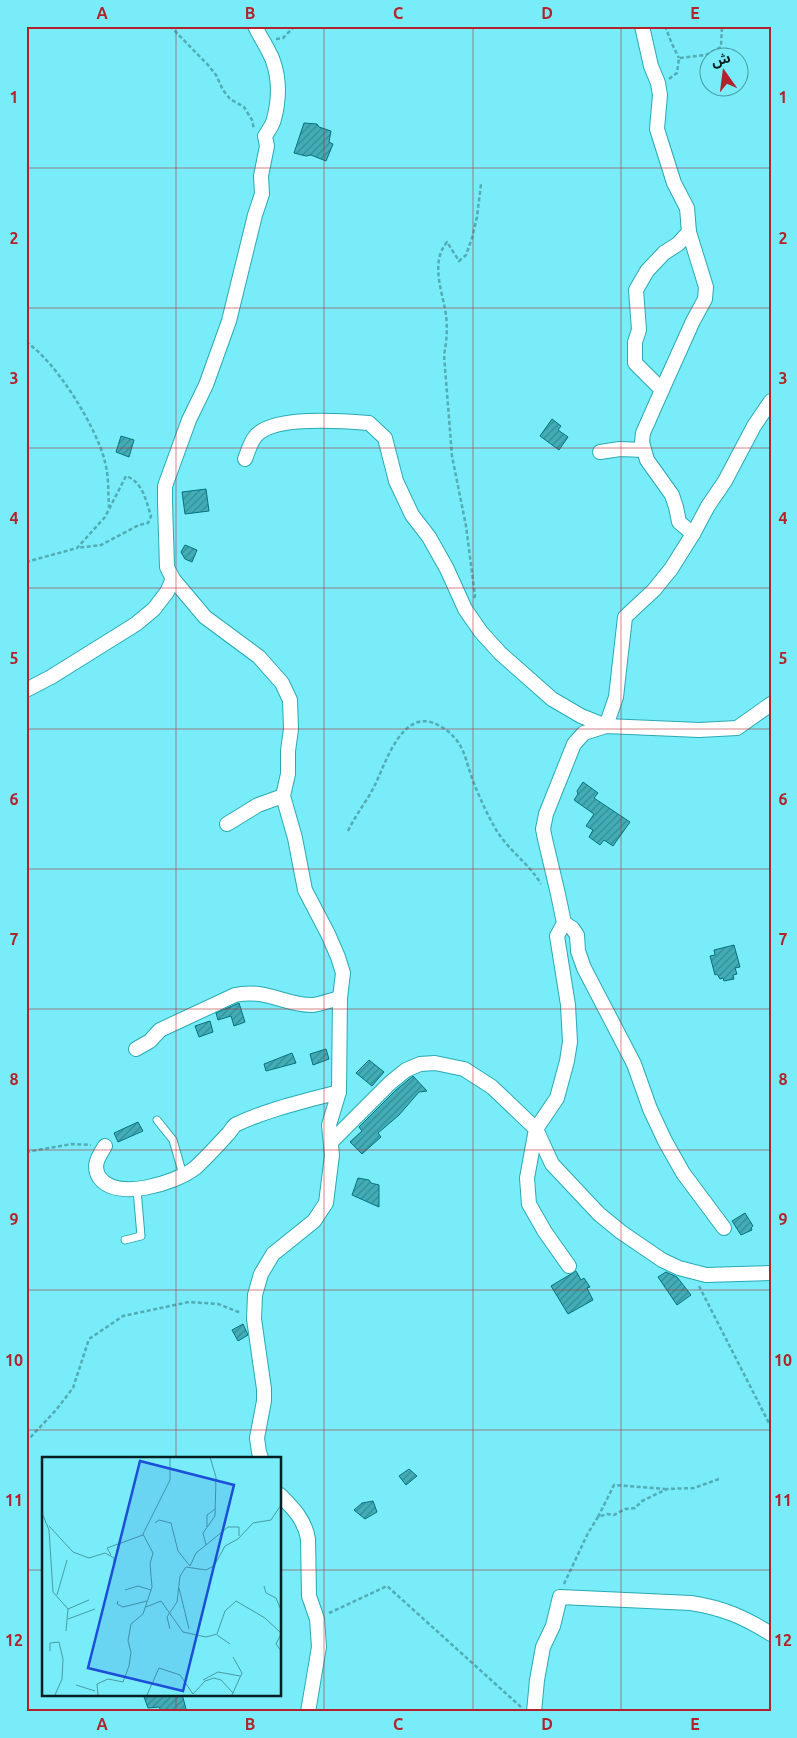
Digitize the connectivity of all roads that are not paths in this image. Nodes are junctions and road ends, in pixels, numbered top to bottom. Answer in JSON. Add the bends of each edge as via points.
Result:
{"nodes":[{"id":1,"x":255,"y":26,"type":"edge"},
{"id":2,"x":642,"y":26,"type":"edge"},
{"id":3,"x":690,"y":232,"type":"junction"},
{"id":4,"x":662,"y":390,"type":"junction"},
{"id":5,"x":771,"y":401,"type":"edge"},
{"id":6,"x":644,"y":450,"type":"junction"},
{"id":7,"x":600,"y":452,"type":"dead end"},
{"id":8,"x":245,"y":459,"type":"dead end"},
{"id":9,"x":693,"y":534,"type":"junction"},
{"id":10,"x":173,"y":579,"type":"junction"},
{"id":11,"x":26,"y":690,"type":"edge"},
{"id":12,"x":771,"y":704,"type":"edge"},
{"id":13,"x":606,"y":726,"type":"junction"},
{"id":14,"x":283,"y":796,"type":"junction"},
{"id":15,"x":227,"y":824,"type":"dead end"},
{"id":16,"x":564,"y":923,"type":"junction"},
{"id":17,"x":340,"y":998,"type":"junction"},
{"id":18,"x":136,"y":1049,"type":"dead end"},
{"id":19,"x":339,"y":1092,"type":"junction"},
{"id":20,"x":157,"y":1120,"type":"dead end"},
{"id":21,"x":536,"y":1129,"type":"junction"},
{"id":22,"x":331,"y":1142,"type":"junction"},
{"id":23,"x":105,"y":1146,"type":"road end"},
{"id":24,"x":183,"y":1175,"type":"junction"},
{"id":25,"x":137,"y":1190,"type":"junction"},
{"id":26,"x":724,"y":1228,"type":"dead end"},
{"id":27,"x":125,"y":1240,"type":"dead end"},
{"id":28,"x":569,"y":1266,"type":"dead end"},
{"id":29,"x":771,"y":1273,"type":"edge"},
{"id":30,"x":261,"y":1457,"type":"edge"},
{"id":31,"x":281,"y":1495,"type":"edge"},
{"id":32,"x":771,"y":1634,"type":"edge"},
{"id":33,"x":308,"y":1712,"type":"edge"},
{"id":34,"x":534,"y":1712,"type":"edge"}],
"edges":[{"from":1,"to":10,"type":"street","via":[[277,73],[274,121],[265,136],[267,146],[261,176],[262,194],[229,321],[166,486],[167,566]]},
{"from":2,"to":3,"type":"street","via":[[660,95],[657,129],[674,183],[687,208]]},
{"from":3,"to":4,"type":"street","via":[[706,287],[705,299]]},
{"from":3,"to":4,"type":"street","via":[[647,271],[636,290],[639,330],[635,342],[635,363]]},
{"from":4,"to":6,"type":"street","via":[[643,433]]},
{"from":5,"to":9,"type":"street"},
{"from":6,"to":7,"type":"street"},
{"from":6,"to":9,"type":"street","via":[[647,460],[672,495],[679,522]]},
{"from":8,"to":13,"type":"street","via":[[255,436],[270,426],[291,422],[369,423],[386,438],[396,482],[412,515],[429,537],[465,609],[481,632],[552,699]]},
{"from":9,"to":13,"type":"street","via":[[654,590],[625,617],[616,696]]},
{"from":10,"to":11,"type":"street","via":[[154,609],[136,624]]},
{"from":10,"to":14,"type":"street","via":[[205,617],[259,657],[282,683],[290,700],[291,729]]},
{"from":12,"to":13,"type":"street","via":[[737,728],[699,730]]},
{"from":13,"to":16,"type":"street","via":[[584,733],[574,744],[546,814],[543,829]]},
{"from":14,"to":15,"type":"street","via":[[258,805]]},
{"from":14,"to":17,"type":"street","via":[[305,890],[343,973]]},
{"from":16,"to":21,"type":"street","via":[[557,936],[568,1005],[570,1042],[556,1098]]},
{"from":16,"to":26,"type":"street","via":[[576,935],[584,968],[634,1064],[665,1141],[683,1172]]},
{"from":17,"to":18,"type":"street","via":[[313,1005],[247,992],[160,1030]]},
{"from":17,"to":19,"type":"street"},
{"from":19,"to":22,"type":"street","via":[[329,1125]]},
{"from":19,"to":24,"type":"street","via":[[285,1106],[234,1125],[229,1134]]},
{"from":20,"to":24,"type":"lane","via":[[173,1140]]},
{"from":21,"to":22,"type":"street","via":[[476,1076],[464,1069],[435,1063],[420,1064],[406,1070]]},
{"from":21,"to":28,"type":"street","via":[[527,1178],[529,1204]]},
{"from":21,"to":29,"type":"street","via":[[552,1164],[599,1214],[662,1260],[706,1275]]},
{"from":22,"to":30,"type":"street","via":[[326,1203],[314,1221],[273,1254],[261,1274],[255,1295],[254,1319],[264,1389],[257,1438]]},
{"from":23,"to":25,"type":"street","via":[[96,1166],[101,1179],[126,1190]]},
{"from":24,"to":25,"type":"street"},
{"from":25,"to":27,"type":"lane","via":[[141,1236]]},
{"from":31,"to":33,"type":"street","via":[[296,1511],[307,1530],[310,1596],[319,1646]]},
{"from":32,"to":34,"type":"street","via":[[723,1609],[691,1603],[560,1597],[553,1626],[543,1646]]}]}
